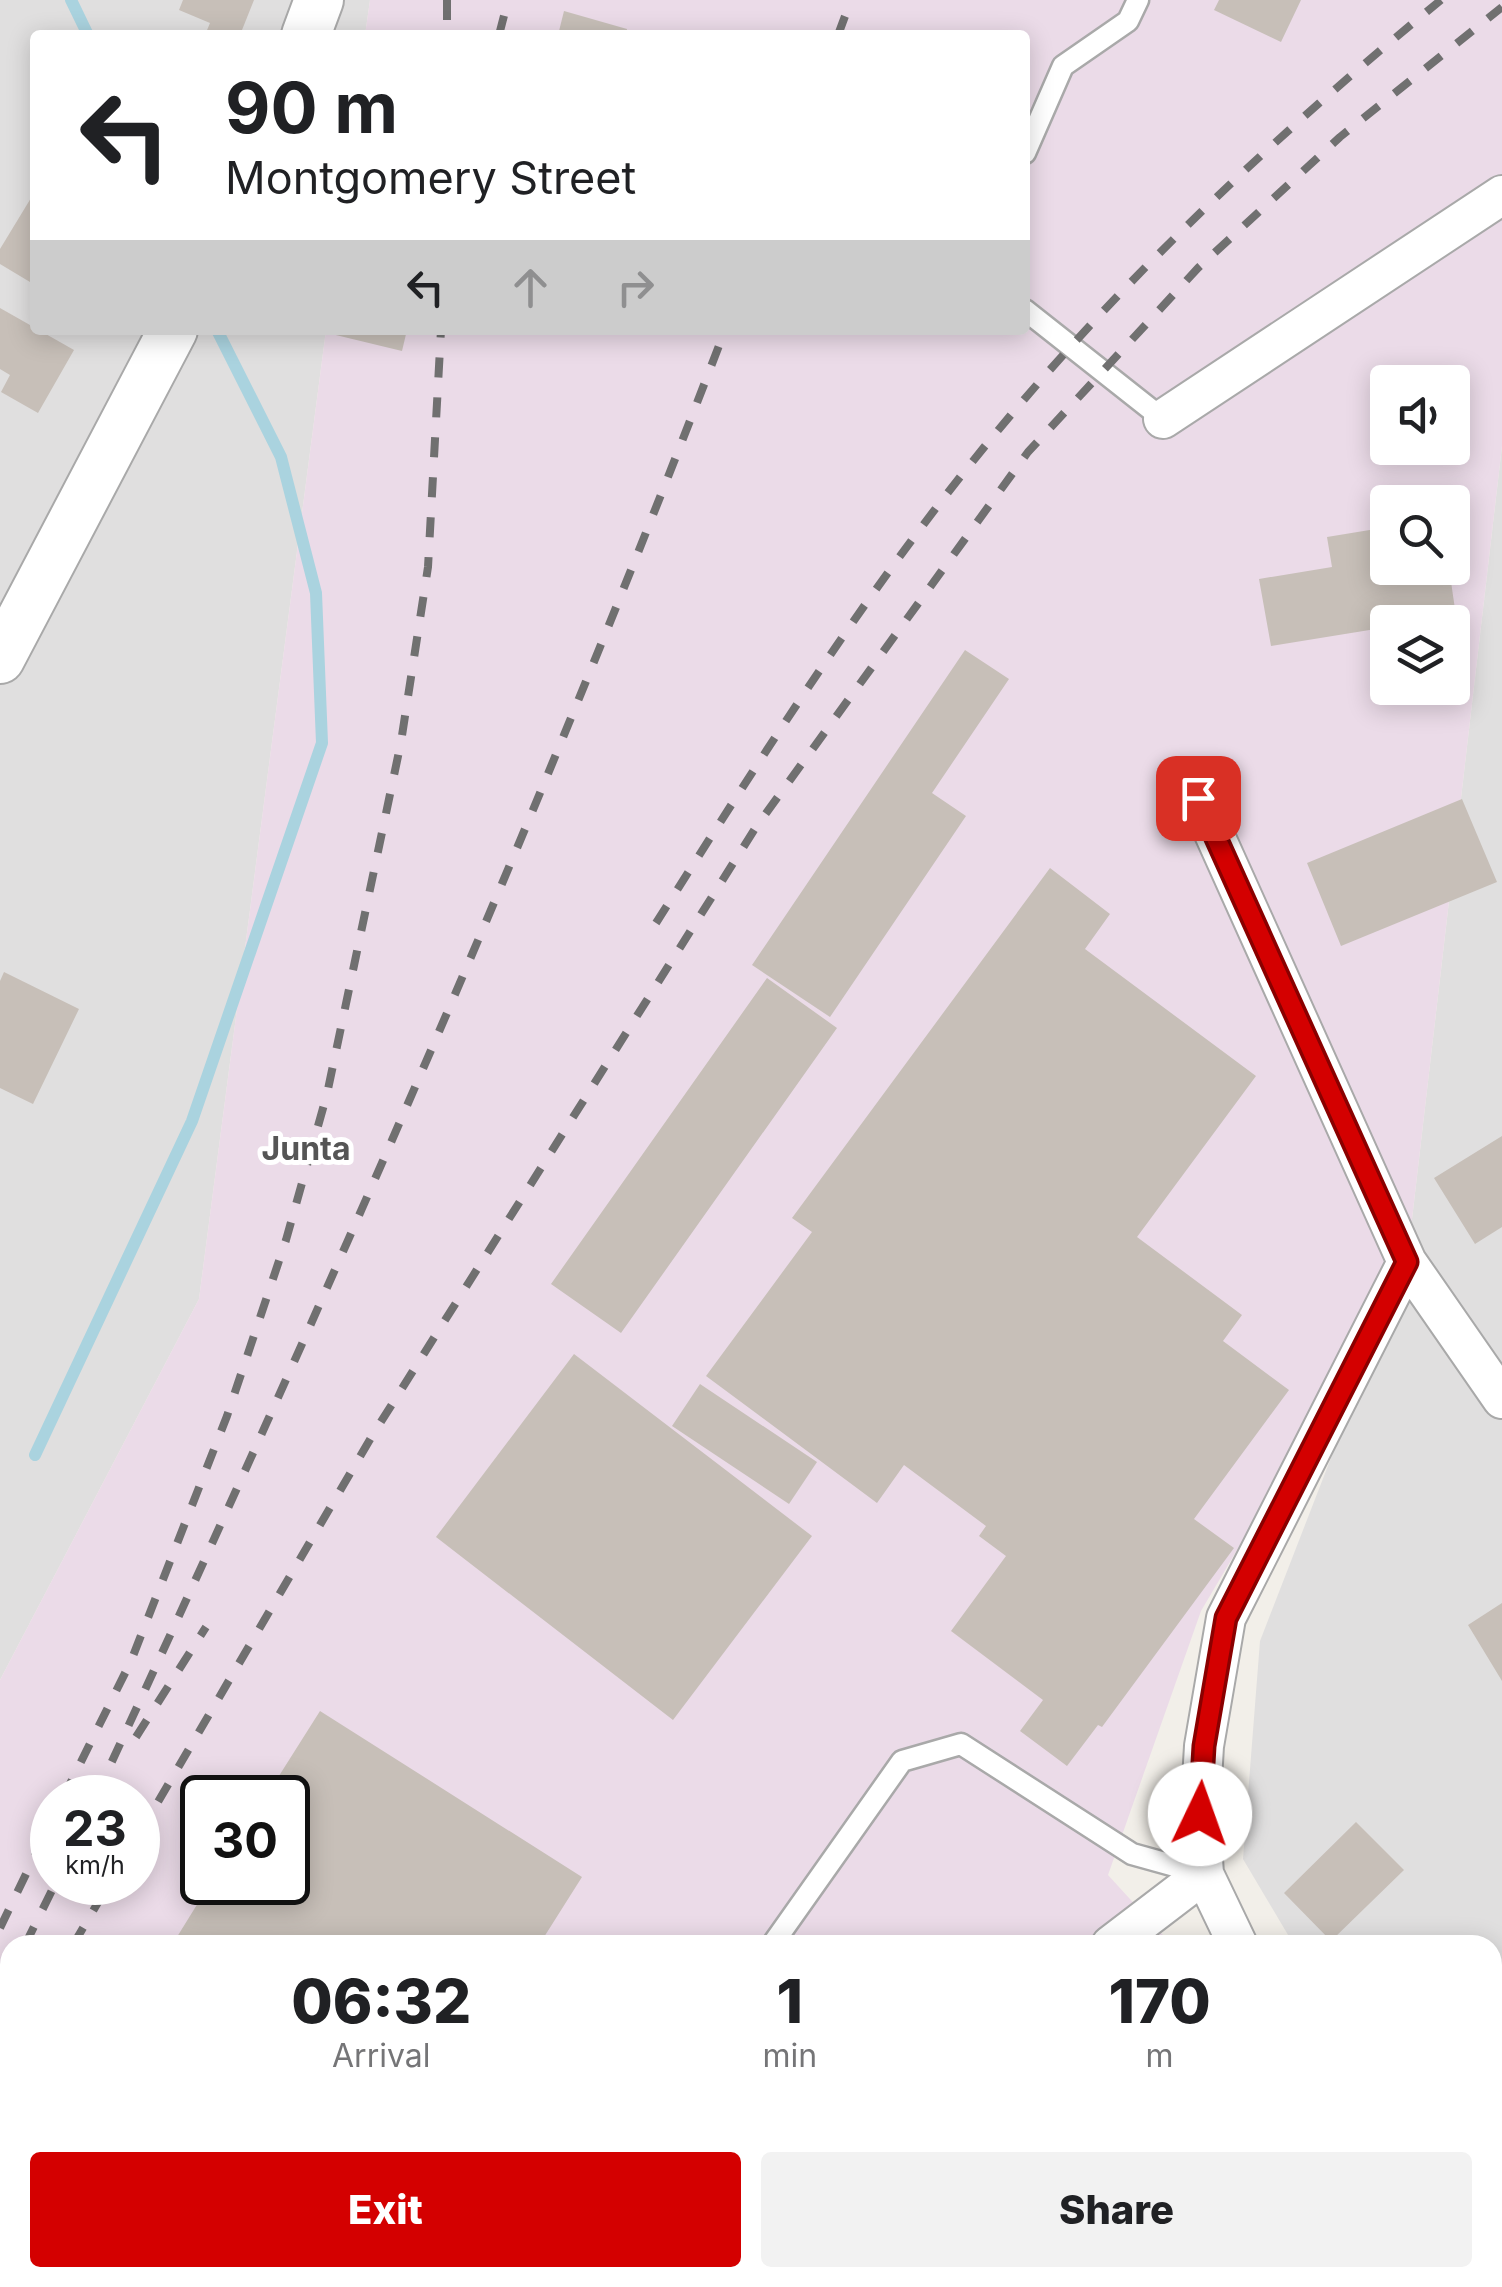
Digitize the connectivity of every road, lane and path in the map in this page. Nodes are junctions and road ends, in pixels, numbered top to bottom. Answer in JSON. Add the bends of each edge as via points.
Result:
{"nodes":[{"id":1,"x":319,"y":0,"type":"edge"},
{"id":2,"x":1138,"y":0,"type":"edge"},
{"id":3,"x":308,"y":30,"type":"edge"},
{"id":4,"x":1030,"y":142,"type":"edge"},
{"id":5,"x":1502,"y":195,"type":"edge"},
{"id":6,"x":1030,"y":314,"type":"edge"},
{"id":7,"x":169,"y":335,"type":"edge"},
{"id":8,"x":1162,"y":418,"type":"joint"},
{"id":9,"x":13,"y":604,"type":"edge"},
{"id":10,"x":0,"y":659,"type":"edge"},
{"id":11,"x":1198,"y":798,"type":"dead end"},
{"id":12,"x":1407,"y":1262,"type":"junction"},
{"id":13,"x":1502,"y":1400,"type":"edge"},
{"id":14,"x":1204,"y":1874,"type":"junction"},
{"id":15,"x":779,"y":1935,"type":"edge"},
{"id":16,"x":1124,"y":1935,"type":"edge"},
{"id":17,"x":1233,"y":1935,"type":"edge"}],
"edges":[{"from":1,"to":3,"type":"street"},
{"from":2,"to":4,"type":"lane","via":[[1128,21],[1063,66]]},
{"from":5,"to":8,"type":"street"},
{"from":6,"to":8,"type":"lane"},
{"from":7,"to":9,"type":"street"},
{"from":9,"to":10,"type":"street"},
{"from":11,"to":12,"type":"street"},
{"from":12,"to":13,"type":"street"},
{"from":12,"to":14,"type":"street","via":[[1226,1618],[1204,1746]]},
{"from":14,"to":15,"type":"lane","via":[[1132,1854],[961,1744],[902,1761]]},
{"from":14,"to":16,"type":"street"},
{"from":14,"to":17,"type":"street"}]}
